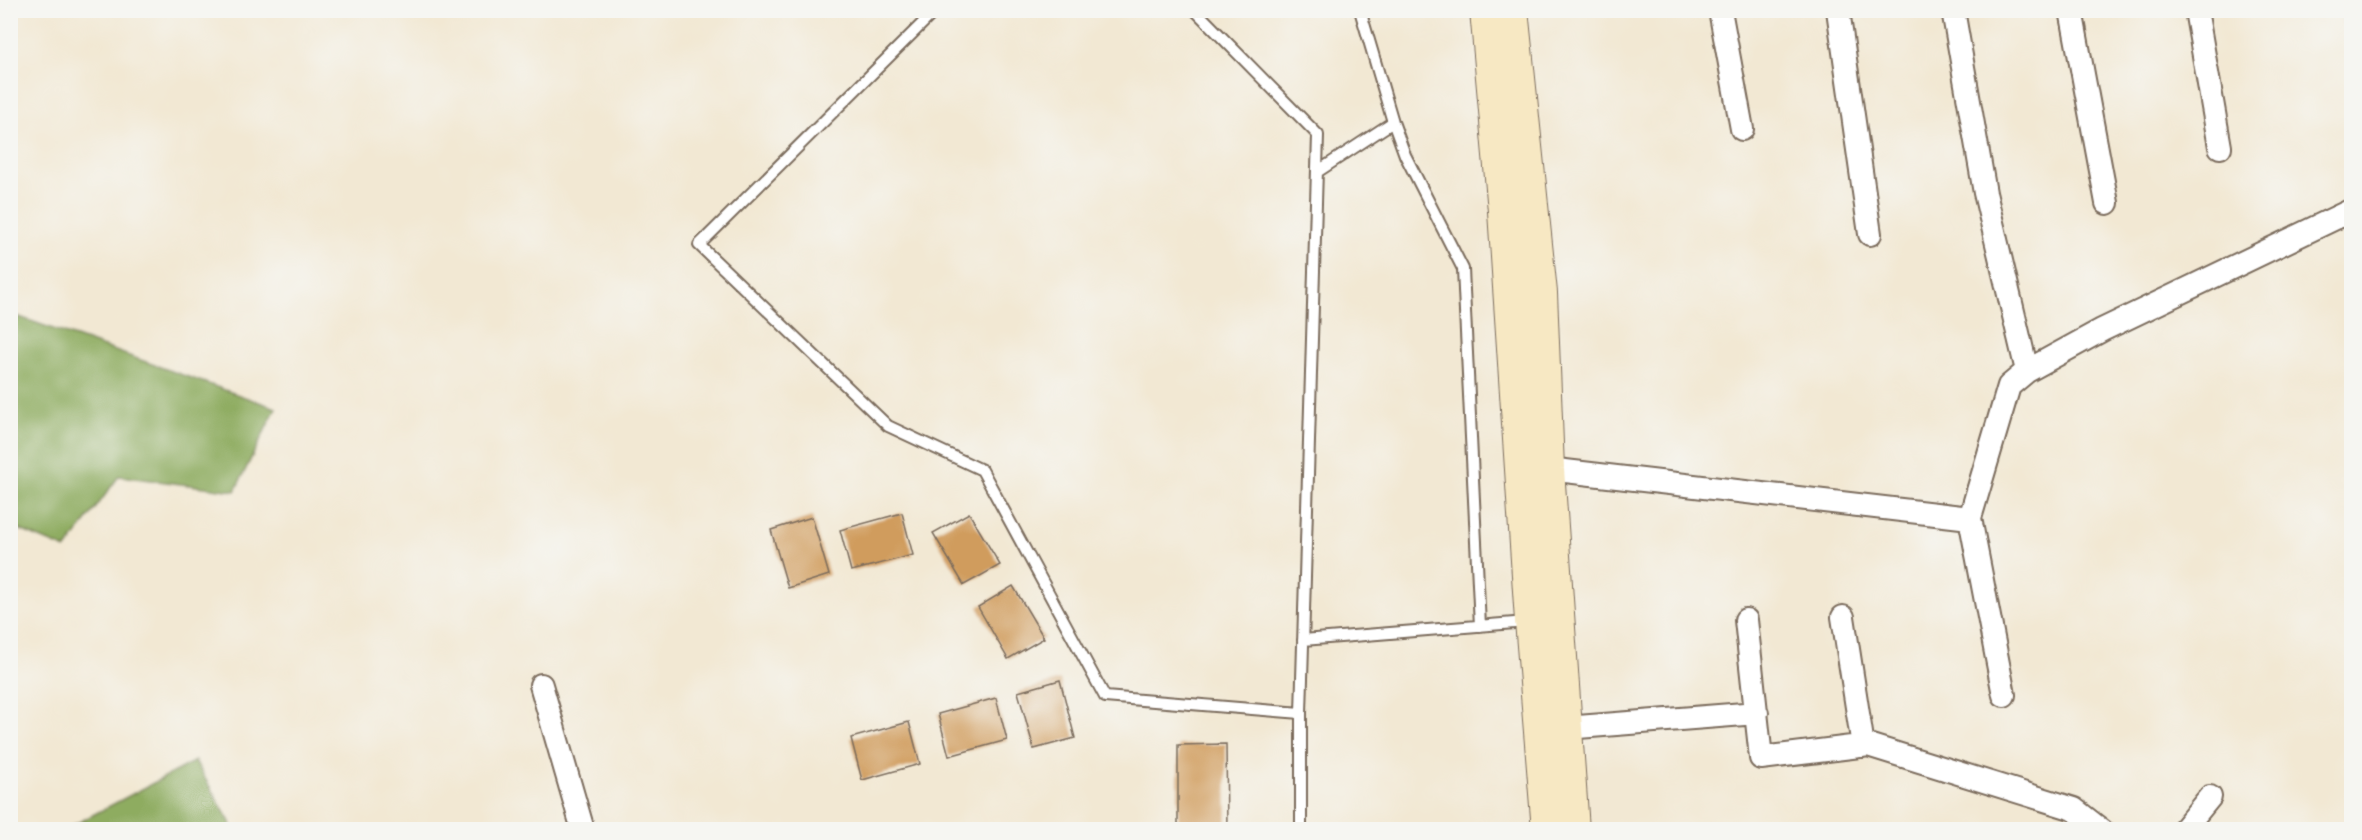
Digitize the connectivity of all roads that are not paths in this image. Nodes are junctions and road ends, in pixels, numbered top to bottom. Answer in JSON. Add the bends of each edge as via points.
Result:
{"nodes":[{"id":1,"x":936,"y":10,"type":"edge"},
{"id":2,"x":1195,"y":10,"type":"edge"},
{"id":3,"x":1360,"y":10,"type":"edge"},
{"id":4,"x":1486,"y":10,"type":"edge"},
{"id":5,"x":1512,"y":10,"type":"edge"},
{"id":6,"x":1720,"y":10,"type":"edge"},
{"id":7,"x":1838,"y":10,"type":"edge"},
{"id":8,"x":1953,"y":10,"type":"edge"},
{"id":9,"x":2071,"y":10,"type":"edge"},
{"id":10,"x":2196,"y":10,"type":"edge"},
{"id":11,"x":1393,"y":122,"type":"junction"},
{"id":12,"x":1742,"y":129,"type":"dead end"},
{"id":13,"x":2220,"y":147,"type":"dead end"},
{"id":14,"x":1317,"y":172,"type":"junction"},
{"id":15,"x":2107,"y":203,"type":"dead end"},
{"id":16,"x":2352,"y":210,"type":"edge"},
{"id":17,"x":1870,"y":234,"type":"dead end"},
{"id":18,"x":2027,"y":371,"type":"junction"},
{"id":19,"x":1548,"y":469,"type":"junction"},
{"id":20,"x":1970,"y":518,"type":"junction"},
{"id":21,"x":1843,"y":617,"type":"dead end"},
{"id":22,"x":1746,"y":620,"type":"dead end"},
{"id":23,"x":1531,"y":621,"type":"junction"},
{"id":24,"x":1480,"y":626,"type":"junction"},
{"id":25,"x":1303,"y":640,"type":"junction"},
{"id":26,"x":541,"y":685,"type":"dead end"},
{"id":27,"x":2004,"y":694,"type":"dead end"},
{"id":28,"x":1302,"y":713,"type":"junction"},
{"id":29,"x":1757,"y":714,"type":"junction"},
{"id":30,"x":1565,"y":728,"type":"junction"},
{"id":31,"x":1863,"y":746,"type":"junction"},
{"id":32,"x":2210,"y":797,"type":"dead end"},
{"id":33,"x":583,"y":830,"type":"edge"},
{"id":34,"x":1301,"y":830,"type":"edge"},
{"id":35,"x":1548,"y":830,"type":"edge"},
{"id":36,"x":1573,"y":830,"type":"edge"},
{"id":37,"x":2101,"y":830,"type":"edge"},
{"id":38,"x":2183,"y":830,"type":"edge"}],
"edges":[{"from":1,"to":28,"type":"lane","via":[[699,245],[888,426],[982,470],[1105,697]]},
{"from":2,"to":14,"type":"lane","via":[[1318,135]]},
{"from":3,"to":11,"type":"lane"},
{"from":4,"to":23,"type":"main road","via":[[1504,211]]},
{"from":5,"to":19,"type":"main road","via":[[1541,293]]},
{"from":6,"to":12,"type":"street"},
{"from":7,"to":17,"type":"street"},
{"from":8,"to":18,"type":"street","via":[[1985,193]]},
{"from":9,"to":15,"type":"street"},
{"from":10,"to":13,"type":"street"},
{"from":11,"to":14,"type":"lane"},
{"from":11,"to":24,"type":"lane","via":[[1405,155],[1463,269]]},
{"from":14,"to":25,"type":"lane"},
{"from":16,"to":18,"type":"street","via":[[2102,330]]},
{"from":18,"to":20,"type":"street","via":[[2008,386]]},
{"from":19,"to":20,"type":"street"},
{"from":19,"to":30,"type":"main road"},
{"from":20,"to":27,"type":"street"},
{"from":21,"to":31,"type":"street"},
{"from":22,"to":29,"type":"street"},
{"from":23,"to":24,"type":"lane"},
{"from":23,"to":35,"type":"main road"},
{"from":24,"to":25,"type":"lane"},
{"from":25,"to":28,"type":"lane"},
{"from":26,"to":33,"type":"street"},
{"from":28,"to":34,"type":"lane"},
{"from":29,"to":30,"type":"street"},
{"from":29,"to":31,"type":"street","via":[[1761,758]]},
{"from":30,"to":36,"type":"main road"},
{"from":31,"to":37,"type":"street","via":[[2074,809]]},
{"from":32,"to":38,"type":"street"}]}
